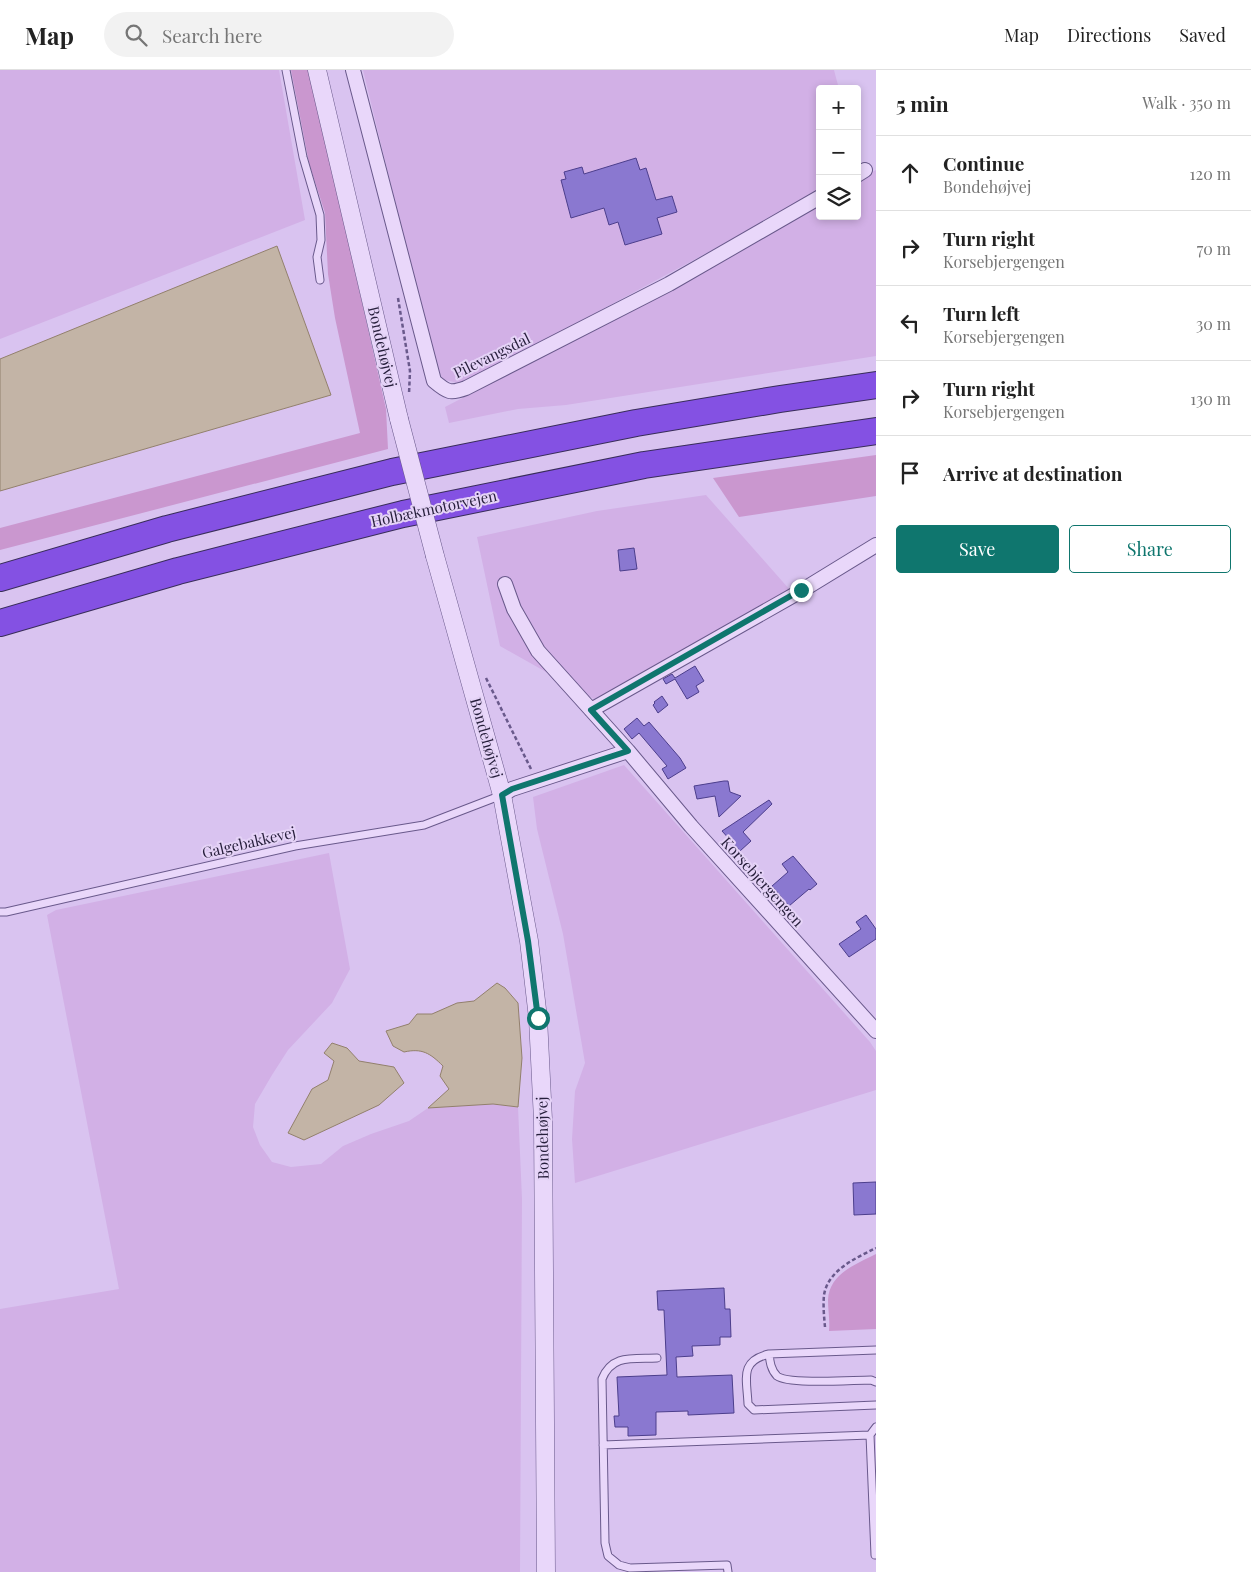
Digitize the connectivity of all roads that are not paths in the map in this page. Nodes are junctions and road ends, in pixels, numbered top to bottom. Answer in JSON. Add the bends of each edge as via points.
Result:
{"nodes":[{"id":1,"x":286,"y":70,"type":"edge"},
{"id":2,"x":318,"y":70,"type":"edge"},
{"id":3,"x":353,"y":70,"type":"edge"},
{"id":4,"x":816,"y":199,"type":"edge"},
{"id":5,"x":320,"y":280,"type":"dead end"},
{"id":6,"x":876,"y":385,"type":"edge"},
{"id":7,"x":876,"y":431,"type":"edge"},
{"id":8,"x":876,"y":545,"type":"edge"},
{"id":9,"x":0,"y":578,"type":"edge"},
{"id":10,"x":505,"y":584,"type":"dead end"},
{"id":11,"x":0,"y":624,"type":"edge"},
{"id":12,"x":591,"y":710,"type":"junction"},
{"id":13,"x":628,"y":751,"type":"junction"},
{"id":14,"x":502,"y":795,"type":"junction"},
{"id":15,"x":0,"y":912,"type":"edge"},
{"id":16,"x":876,"y":1031,"type":"edge"},
{"id":17,"x":876,"y":1350,"type":"edge"},
{"id":18,"x":770,"y":1354,"type":"junction"},
{"id":19,"x":657,"y":1358,"type":"dead end"},
{"id":20,"x":876,"y":1382,"type":"edge"},
{"id":21,"x":876,"y":1405,"type":"edge"},
{"id":22,"x":876,"y":1427,"type":"edge"},
{"id":23,"x":870,"y":1435,"type":"junction"},
{"id":24,"x":603,"y":1445,"type":"junction"},
{"id":25,"x":875,"y":1554,"type":"edge"},
{"id":26,"x":546,"y":1572,"type":"edge"},
{"id":27,"x":728,"y":1572,"type":"edge"}],
"edges":[{"from":1,"to":5,"type":"lane","via":[[303,156],[320,215],[321,240],[317,257]]},
{"from":2,"to":14,"type":"street","name":"Bondehøjvej","bridge":true,"via":[[399,419]]},
{"from":3,"to":4,"type":"street","name":"Pilevangsdal","via":[[434,382],[454,393],[669,284]]},
{"from":6,"to":9,"type":"highway","via":[[636,423],[392,472],[167,528]]},
{"from":7,"to":11,"type":"highway","name":"Holbækmotorvejen","via":[[644,465],[403,514],[178,571]]},
{"from":8,"to":12,"type":"street"},
{"from":10,"to":12,"type":"street","name":"Korsebjergengen","via":[[514,608],[538,651]]},
{"from":12,"to":13,"type":"street","name":"Korsebjergengen"},
{"from":13,"to":14,"type":"street"},
{"from":13,"to":16,"type":"street","name":"Korsebjergengen","via":[[702,839]]},
{"from":14,"to":15,"type":"lane","name":"Galgebakkevej","via":[[424,825],[295,846]]},
{"from":14,"to":26,"type":"street","name":"Bondehøjvej","via":[[538,1018],[543,1130]]},
{"from":17,"to":18,"type":"lane"},
{"from":18,"to":20,"type":"lane","via":[[770,1366],[783,1379]]},
{"from":18,"to":21,"type":"lane","via":[[756,1357],[746,1374],[748,1404],[754,1410]]},
{"from":19,"to":24,"type":"lane","via":[[619,1360],[606,1370],[602,1380]]},
{"from":22,"to":23,"type":"lane"},
{"from":23,"to":24,"type":"lane"},
{"from":23,"to":25,"type":"lane"},
{"from":24,"to":27,"type":"lane","via":[[608,1556],[619,1565],[630,1568],[727,1565]]}]}
